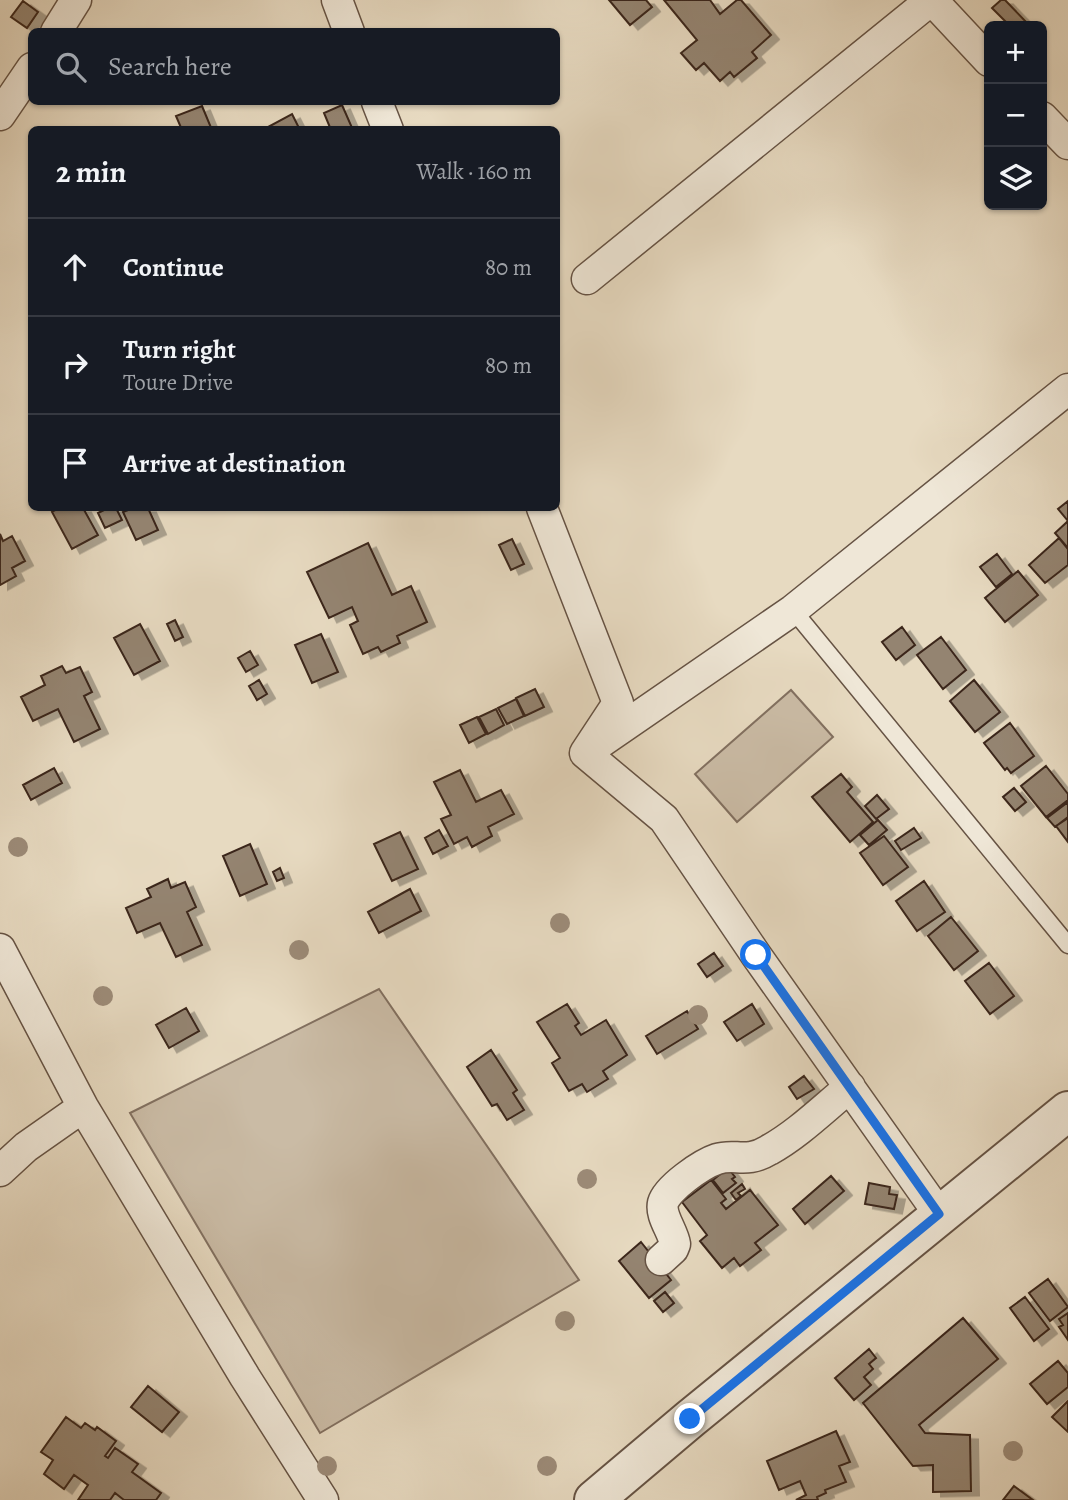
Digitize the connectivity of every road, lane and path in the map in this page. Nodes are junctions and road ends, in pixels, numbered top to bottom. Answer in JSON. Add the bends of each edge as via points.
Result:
{"nodes":[{"id":1,"x":76,"y":0,"type":"edge"},
{"id":2,"x":337,"y":0,"type":"edge"},
{"id":3,"x":932,"y":0,"type":"edge"},
{"id":4,"x":58,"y":28,"type":"edge"},
{"id":5,"x":348,"y":28,"type":"edge"},
{"id":6,"x":984,"y":56,"type":"edge"},
{"id":7,"x":28,"y":74,"type":"edge"},
{"id":8,"x":378,"y":105,"type":"edge"},
{"id":9,"x":0,"y":115,"type":"edge"},
{"id":10,"x":1047,"y":122,"type":"edge"},
{"id":11,"x":386,"y":126,"type":"edge"},
{"id":12,"x":1068,"y":144,"type":"edge"},
{"id":13,"x":587,"y":279,"type":"dead end"},
{"id":14,"x":1068,"y":389,"type":"edge"},
{"id":15,"x":543,"y":511,"type":"edge"},
{"id":16,"x":793,"y":610,"type":"junction"},
{"id":17,"x":586,"y":753,"type":"junction"},
{"id":18,"x":1068,"y":945,"type":"edge"},
{"id":19,"x":0,"y":949,"type":"edge"},
{"id":20,"x":850,"y":1087,"type":"junction"},
{"id":21,"x":83,"y":1107,"type":"junction"},
{"id":22,"x":1068,"y":1111,"type":"edge"},
{"id":23,"x":0,"y":1171,"type":"edge"},
{"id":24,"x":939,"y":1214,"type":"junction"},
{"id":25,"x":661,"y":1260,"type":"dead end"},
{"id":26,"x":323,"y":1500,"type":"edge"},
{"id":27,"x":594,"y":1500,"type":"edge"}],
"edges":[{"from":1,"to":4,"type":"street"},
{"from":2,"to":5,"type":"street"},
{"from":3,"to":6,"type":"street"},
{"from":3,"to":13,"type":"street"},
{"from":7,"to":9,"type":"street"},
{"from":8,"to":11,"type":"street"},
{"from":10,"to":12,"type":"street"},
{"from":14,"to":16,"type":"street"},
{"from":15,"to":17,"type":"street","via":[[618,703]]},
{"from":16,"to":17,"type":"street"},
{"from":16,"to":18,"type":"lane"},
{"from":17,"to":20,"type":"street","via":[[663,819]]},
{"from":19,"to":21,"type":"street"},
{"from":20,"to":24,"type":"street"},
{"from":20,"to":25,"type":"street","via":[[769,1151],[750,1159],[718,1158],[686,1177],[663,1203],[675,1244]]},
{"from":21,"to":23,"type":"street"},
{"from":21,"to":26,"type":"street"},
{"from":22,"to":24,"type":"street"},
{"from":24,"to":27,"type":"street"}]}
